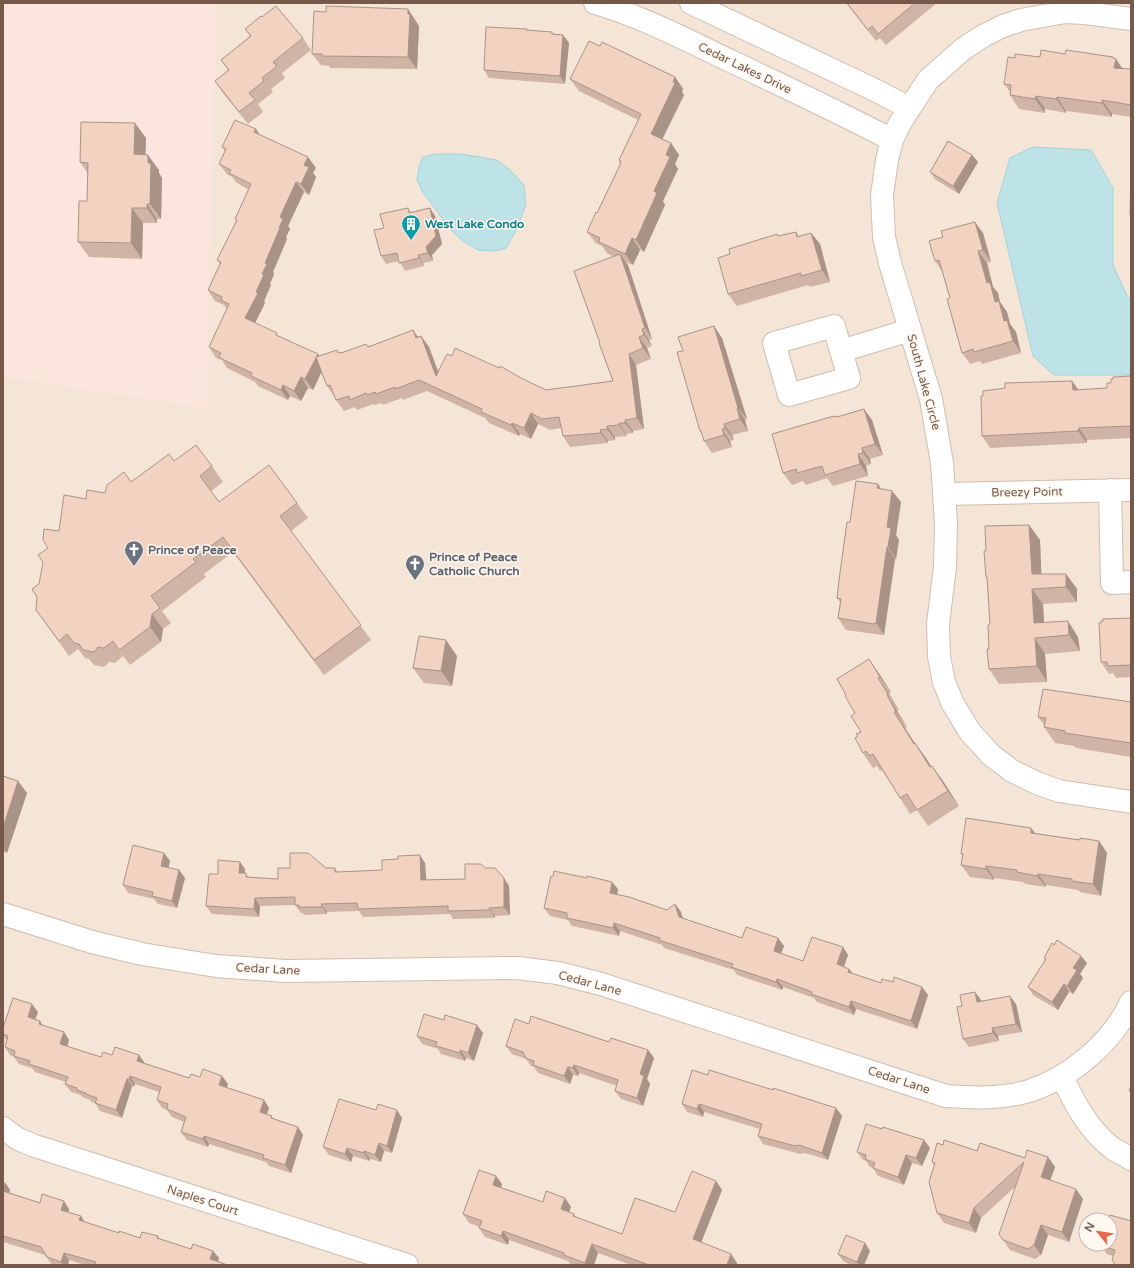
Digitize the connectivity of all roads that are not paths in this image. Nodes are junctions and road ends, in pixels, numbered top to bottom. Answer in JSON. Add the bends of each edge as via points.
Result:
{"nodes":[{"id":1,"x":595,"y":3,"type":"edge"},
{"id":2,"x":691,"y":3,"type":"edge"},
{"id":3,"x":1085,"y":8,"type":"edge"},
{"id":4,"x":1131,"y":19,"type":"edge"},
{"id":5,"x":909,"y":108,"type":"junction"},
{"id":6,"x":892,"y":140,"type":"junction"},
{"id":7,"x":910,"y":330,"type":"junction"},
{"id":8,"x":841,"y":351,"type":"dead end"},
{"id":9,"x":1110,"y":490,"type":"junction"},
{"id":10,"x":1131,"y":490,"type":"edge"},
{"id":11,"x":945,"y":494,"type":"junction"},
{"id":12,"x":1131,"y":582,"type":"edge"},
{"id":13,"x":1131,"y":802,"type":"edge"},
{"id":14,"x":3,"y":914,"type":"edge"},
{"id":15,"x":1131,"y":1002,"type":"edge"},
{"id":16,"x":1062,"y":1076,"type":"junction"},
{"id":17,"x":3,"y":1128,"type":"edge"},
{"id":18,"x":1131,"y":1159,"type":"edge"},
{"id":19,"x":407,"y":1265,"type":"edge"}],
"edges":[{"from":1,"to":6,"type":"street","name":"Cedar Lakes Drive","via":[[621,10]]},
{"from":2,"to":5,"type":"street"},
{"from":3,"to":4,"type":"street","name":"South Lake Circle"},
{"from":3,"to":5,"type":"street","name":"South Lake Circle","via":[[1022,20],[983,36],[963,49],[928,80]]},
{"from":5,"to":6,"type":"street","name":"South Lake Circle"},
{"from":6,"to":7,"type":"street","name":"South Lake Circle","via":[[882,195],[884,237]]},
{"from":7,"to":8,"type":"street"},
{"from":7,"to":11,"type":"street","name":"South Lake Circle","via":[[931,399]]},
{"from":9,"to":10,"type":"street","name":"Breezy Point"},
{"from":9,"to":11,"type":"street","name":"Breezy Point"},
{"from":9,"to":12,"type":"street","via":[[1112,583]]},
{"from":11,"to":13,"type":"street","name":"South Lake Circle","via":[[945,568],[938,631],[939,657],[944,682],[953,704],[970,732],[991,755],[1012,771],[1059,791]]},
{"from":14,"to":16,"type":"street","name":"Cedar Lane","via":[[92,942],[142,954],[216,966],[285,971],[518,968],[558,973],[601,984],[946,1096],[1004,1096],[1029,1091]]},
{"from":15,"to":16,"type":"street","name":"Cedar Lane","via":[[1120,1022],[1104,1042]]},
{"from":16,"to":18,"type":"street","via":[[1071,1097],[1094,1132]]},
{"from":17,"to":19,"type":"street","name":"Naples Court","via":[[18,1139],[35,1146]]}]}
